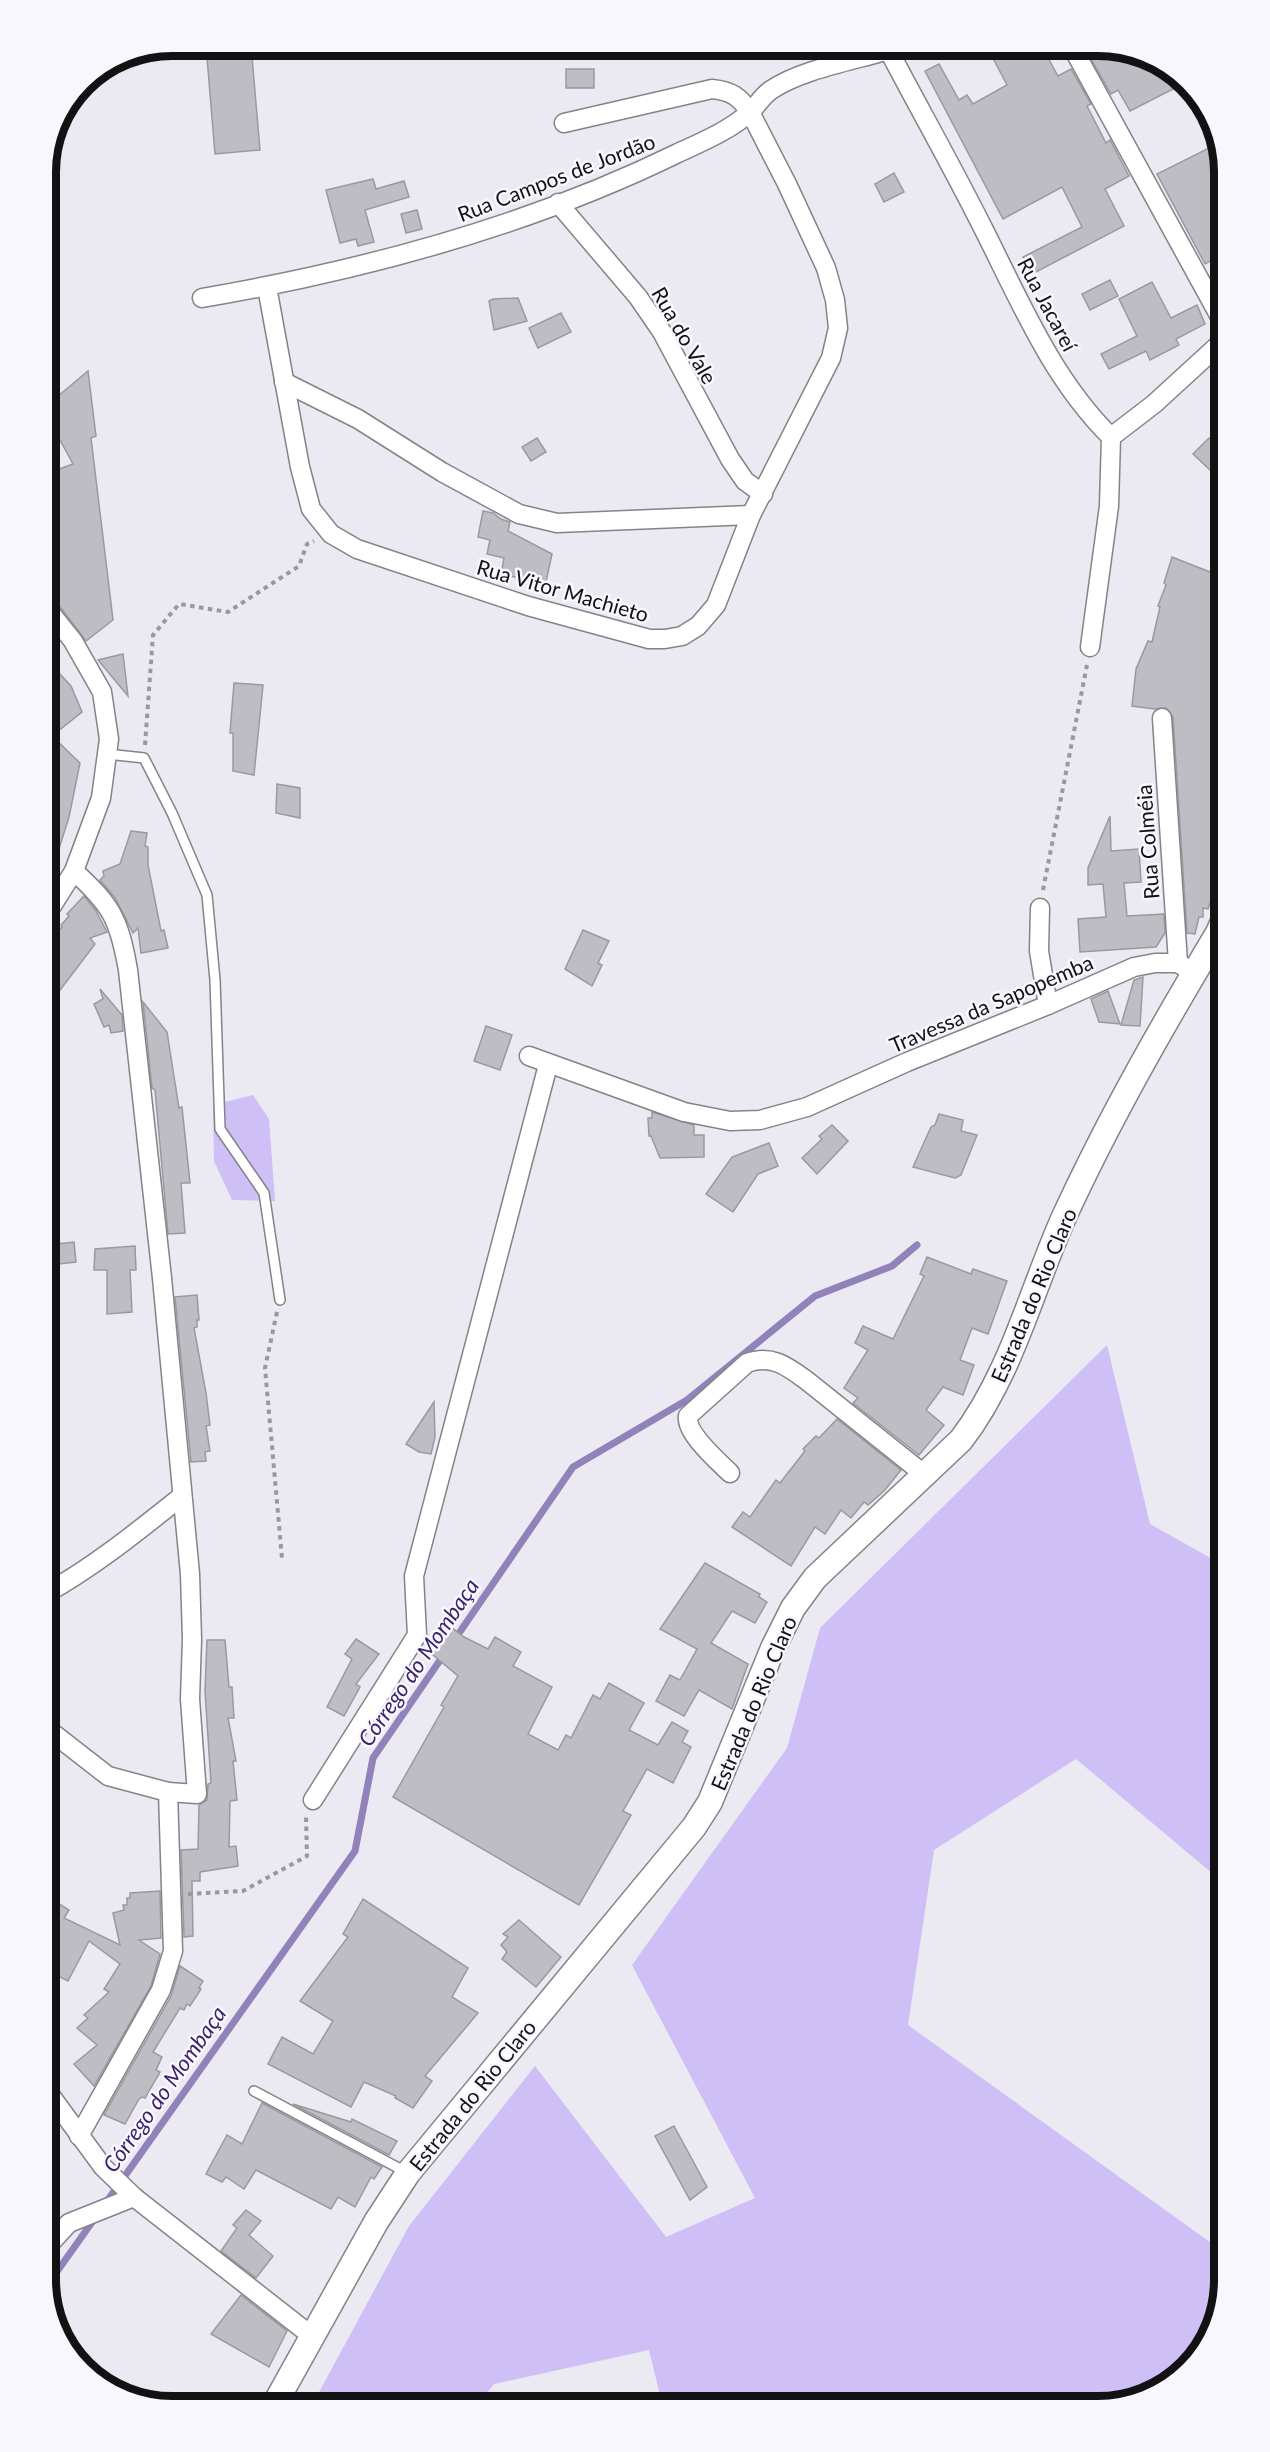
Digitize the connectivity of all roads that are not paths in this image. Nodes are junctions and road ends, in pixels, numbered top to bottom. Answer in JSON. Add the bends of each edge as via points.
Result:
{"nodes":[{"id":1,"x":870,"y":56,"type":"edge"},
{"id":2,"x":901,"y":56,"type":"edge"},
{"id":3,"x":1077,"y":56,"type":"edge"},
{"id":4,"x":750,"y":112,"type":"junction"},
{"id":5,"x":564,"y":123,"type":"dead end"},
{"id":6,"x":558,"y":203,"type":"junction"},
{"id":7,"x":267,"y":287,"type":"junction"},
{"id":8,"x":202,"y":298,"type":"dead end"},
{"id":9,"x":1214,"y":306,"type":"edge"},
{"id":10,"x":1214,"y":349,"type":"edge"},
{"id":11,"x":284,"y":382,"type":"junction"},
{"id":12,"x":1111,"y":437,"type":"junction"},
{"id":13,"x":763,"y":494,"type":"junction"},
{"id":14,"x":751,"y":515,"type":"junction"},
{"id":15,"x":56,"y":620,"type":"edge"},
{"id":16,"x":1090,"y":647,"type":"road end"},
{"id":17,"x":1162,"y":718,"type":"dead end"},
{"id":18,"x":107,"y":754,"type":"junction"},
{"id":19,"x":74,"y":871,"type":"junction"},
{"id":20,"x":56,"y":898,"type":"edge"},
{"id":21,"x":1040,"y":908,"type":"road end"},
{"id":22,"x":1214,"y":937,"type":"edge"},
{"id":23,"x":1186,"y":968,"type":"junction"},
{"id":24,"x":1048,"y":1005,"type":"junction"},
{"id":25,"x":529,"y":1056,"type":"dead end"},
{"id":26,"x":548,"y":1065,"type":"junction"},
{"id":27,"x":280,"y":1299,"type":"road end"},
{"id":28,"x":730,"y":1473,"type":"dead end"},
{"id":29,"x":925,"y":1475,"type":"junction"},
{"id":30,"x":182,"y":1496,"type":"junction"},
{"id":31,"x":56,"y":1588,"type":"edge"},
{"id":32,"x":56,"y":1736,"type":"edge"},
{"id":33,"x":168,"y":1792,"type":"junction"},
{"id":34,"x":313,"y":1800,"type":"road end"},
{"id":35,"x":254,"y":2091,"type":"dead end"},
{"id":36,"x":56,"y":2104,"type":"edge"},
{"id":37,"x":79,"y":2136,"type":"junction"},
{"id":38,"x":408,"y":2173,"type":"junction"},
{"id":39,"x":134,"y":2197,"type":"junction"},
{"id":40,"x":56,"y":2237,"type":"edge"},
{"id":41,"x":313,"y":2337,"type":"junction"},
{"id":42,"x":279,"y":2396,"type":"edge"}],
"edges":[{"from":1,"to":4,"type":"street","name":"Rua Campos de Jordão","via":[[771,90]]},
{"from":2,"to":12,"type":"street","name":"Rua Jacareí","via":[[1038,338],[1069,387]]},
{"from":3,"to":9,"type":"street"},
{"from":4,"to":5,"type":"street","name":"Rua Vitor Machieto","via":[[743,101],[728,91],[712,89]]},
{"from":4,"to":6,"type":"street","name":"Rua Campos de Jordão","via":[[678,153]]},
{"from":4,"to":13,"type":"street","name":"Rua Vitor Machieto","via":[[826,268],[835,300],[837,328],[831,358]]},
{"from":6,"to":7,"type":"street","name":"Rua Campos de Jordão","via":[[457,240]]},
{"from":6,"to":13,"type":"street","name":"Rua do Vale","via":[[609,261],[662,332],[730,459],[745,481]]},
{"from":7,"to":8,"type":"street","name":"Rua Campos de Jordão"},
{"from":7,"to":11,"type":"street","name":"Rua Vitor Machieto"},
{"from":10,"to":12,"type":"street"},
{"from":11,"to":14,"type":"street","via":[[358,419],[519,514],[557,523]]},
{"from":11,"to":14,"type":"street","name":"Rua Vitor Machieto","via":[[311,509],[331,534],[357,549],[528,606],[649,639],[682,636],[698,626],[716,605]]},
{"from":12,"to":16,"type":"street","via":[[1109,506]]},
{"from":13,"to":14,"type":"street","name":"Rua Vitor Machieto"},
{"from":15,"to":18,"type":"street","via":[[102,692],[109,739]]},
{"from":17,"to":23,"type":"street","name":"Rua Colméia"},
{"from":18,"to":19,"type":"street","via":[[101,798]]},
{"from":18,"to":27,"type":"lane","via":[[144,758],[207,895],[215,981],[220,1129],[264,1192]]},
{"from":19,"to":20,"type":"street"},
{"from":19,"to":30,"type":"street","via":[[112,912],[126,959]]},
{"from":21,"to":24,"type":"street","via":[[1039,951]]},
{"from":22,"to":23,"type":"main road","name":"Estrada do Rio Claro"},
{"from":23,"to":24,"type":"street","name":"Travessa da Sapopemba","via":[[1155,963],[1134,967]]},
{"from":23,"to":29,"type":"main road","name":"Estrada do Rio Claro","via":[[1087,1167],[989,1399],[961,1440]]},
{"from":24,"to":26,"type":"street","name":"Travessa da Sapopemba","via":[[807,1107],[760,1120],[730,1121],[684,1112]]},
{"from":25,"to":26,"type":"street","name":"Travessa da Sapopemba"},
{"from":26,"to":34,"type":"street","via":[[414,1576],[417,1635]]},
{"from":28,"to":29,"type":"street","via":[[691,1432],[688,1416],[747,1363],[769,1359],[806,1380]]},
{"from":29,"to":38,"type":"main road","name":"Estrada do Rio Claro","via":[[814,1578],[773,1648],[724,1772],[694,1827]]},
{"from":30,"to":31,"type":"street"},
{"from":30,"to":33,"type":"street","via":[[190,1574],[190,1699],[197,1794]]},
{"from":32,"to":33,"type":"street","via":[[108,1776]]},
{"from":33,"to":37,"type":"street","via":[[173,1952],[161,1990]]},
{"from":35,"to":38,"type":"lane"},
{"from":36,"to":37,"type":"street"},
{"from":37,"to":39,"type":"street"},
{"from":38,"to":41,"type":"main road","name":"Estrada do Rio Claro","via":[[376,2222]]},
{"from":39,"to":40,"type":"street","via":[[69,2223]]},
{"from":39,"to":41,"type":"street"},
{"from":41,"to":42,"type":"main road","name":"Estrada do Rio Claro"}]}
